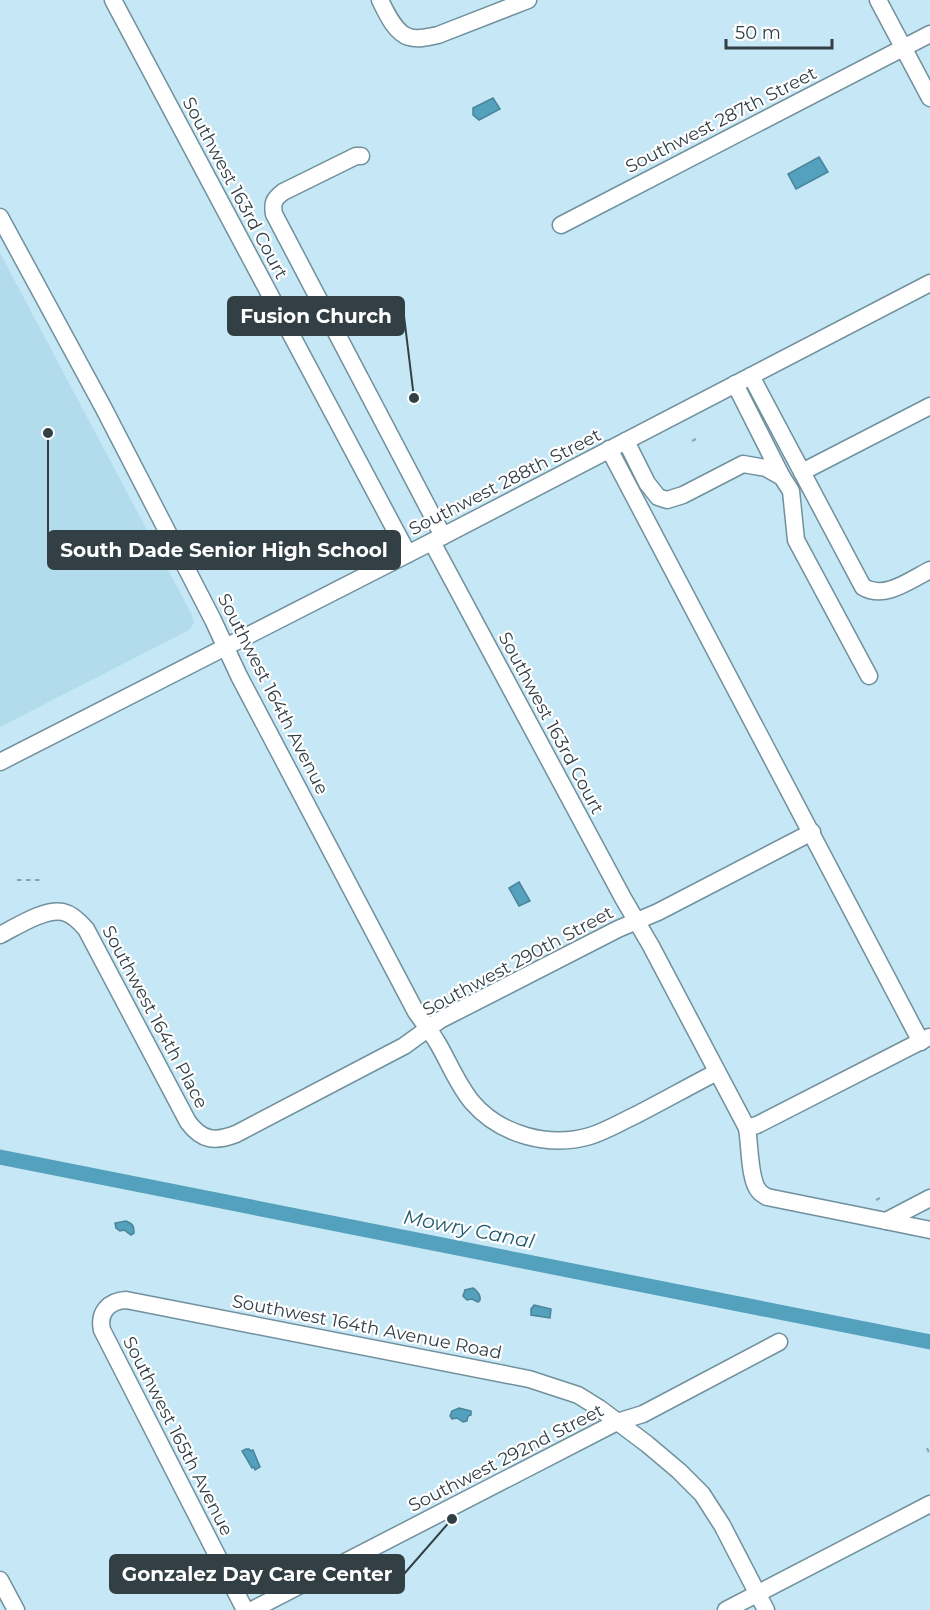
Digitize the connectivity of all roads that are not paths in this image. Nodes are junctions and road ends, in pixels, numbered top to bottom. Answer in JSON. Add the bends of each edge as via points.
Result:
{"nodes":[{"id":1,"x":113,"y":0,"type":"edge"},
{"id":2,"x":380,"y":0,"type":"edge"},
{"id":3,"x":528,"y":0,"type":"edge"},
{"id":4,"x":878,"y":0,"type":"edge"},
{"id":5,"x":930,"y":34,"type":"edge"},
{"id":6,"x":903,"y":48,"type":"junction"},
{"id":7,"x":930,"y":98,"type":"edge"},
{"id":8,"x":361,"y":156,"type":"dead end"},
{"id":9,"x":0,"y":217,"type":"edge"},
{"id":10,"x":561,"y":225,"type":"dead end"},
{"id":11,"x":930,"y":282,"type":"edge"},
{"id":12,"x":752,"y":376,"type":"junction"},
{"id":13,"x":735,"y":384,"type":"junction"},
{"id":14,"x":930,"y":406,"type":"edge"},
{"id":15,"x":626,"y":441,"type":"junction"},
{"id":16,"x":609,"y":449,"type":"junction"},
{"id":17,"x":802,"y":472,"type":"junction"},
{"id":18,"x":782,"y":477,"type":"junction"},
{"id":19,"x":438,"y":539,"type":"junction"},
{"id":20,"x":408,"y":554,"type":"junction"},
{"id":21,"x":930,"y":570,"type":"edge"},
{"id":22,"x":226,"y":647,"type":"junction"},
{"id":23,"x":869,"y":676,"type":"dead end"},
{"id":24,"x":0,"y":762,"type":"edge"},
{"id":25,"x":812,"y":832,"type":"junction"},
{"id":26,"x":636,"y":922,"type":"junction"},
{"id":27,"x":0,"y":935,"type":"edge"},
{"id":28,"x":428,"y":1029,"type":"junction"},
{"id":29,"x":926,"y":1039,"type":"edge"},
{"id":30,"x":717,"y":1072,"type":"junction"},
{"id":31,"x":747,"y":1128,"type":"junction"},
{"id":32,"x":210,"y":1139,"type":"joint"},
{"id":33,"x":930,"y":1198,"type":"edge"},
{"id":34,"x":886,"y":1221,"type":"junction"},
{"id":35,"x":930,"y":1230,"type":"edge"},
{"id":36,"x":104,"y":1310,"type":"joint"},
{"id":37,"x":779,"y":1342,"type":"dead end"},
{"id":38,"x":617,"y":1422,"type":"junction"},
{"id":39,"x":930,"y":1504,"type":"edge"},
{"id":40,"x":0,"y":1580,"type":"edge"},
{"id":41,"x":757,"y":1594,"type":"junction"},
{"id":42,"x":16,"y":1610,"type":"edge"},
{"id":43,"x":245,"y":1610,"type":"edge"},
{"id":44,"x":252,"y":1610,"type":"edge"},
{"id":45,"x":726,"y":1610,"type":"edge"},
{"id":46,"x":766,"y":1610,"type":"edge"}],
"edges":[{"from":1,"to":20,"type":"street","name":"Southwest 163rd Court"},
{"from":2,"to":3,"type":"street","via":[[397,27],[411,38],[438,35]]},
{"from":4,"to":6,"type":"street"},
{"from":5,"to":6,"type":"street","name":"Southwest 287th Street"},
{"from":6,"to":7,"type":"street"},
{"from":6,"to":10,"type":"street","name":"Southwest 287th Street"},
{"from":8,"to":19,"type":"street","name":"Southwest 163rd Court","via":[[283,192],[275,199],[274,213]]},
{"from":9,"to":22,"type":"street","name":"Southwest 164th Avenue"},
{"from":11,"to":12,"type":"street","name":"Southwest 288th Street"},
{"from":12,"to":13,"type":"street","name":"Southwest 288th Street"},
{"from":12,"to":17,"type":"street"},
{"from":13,"to":15,"type":"street","name":"Southwest 288th Street"},
{"from":13,"to":18,"type":"street"},
{"from":14,"to":17,"type":"street"},
{"from":15,"to":16,"type":"street","name":"Southwest 288th Street"},
{"from":15,"to":18,"type":"street","via":[[647,483],[667,500],[743,464],[766,468]]},
{"from":16,"to":19,"type":"street","name":"Southwest 288th Street"},
{"from":16,"to":25,"type":"street"},
{"from":17,"to":21,"type":"street","via":[[863,587],[882,592]]},
{"from":18,"to":23,"type":"street","via":[[791,491],[796,540]]},
{"from":19,"to":20,"type":"street","name":"Southwest 288th Street"},
{"from":19,"to":26,"type":"street","name":"Southwest 163rd Court"},
{"from":20,"to":22,"type":"street","name":"Southwest 288th Street"},
{"from":22,"to":24,"type":"street","name":"Southwest 288th Street"},
{"from":22,"to":28,"type":"street","name":"Southwest 164th Avenue"},
{"from":25,"to":26,"type":"street","name":"Southwest 290th Street"},
{"from":25,"to":29,"type":"street"},
{"from":26,"to":28,"type":"street","name":"Southwest 290th Street"},
{"from":26,"to":30,"type":"street","name":"Southwest 163rd Court"},
{"from":27,"to":32,"type":"street","name":"Southwest 164th Place","via":[[54,912],[64,912],[86,929],[188,1122],[194,1131]]},
{"from":28,"to":30,"type":"street","name":"Southwest 164th Avenue","via":[[462,1088],[479,1109],[508,1129],[547,1140],[599,1133]]},
{"from":28,"to":32,"type":"street","name":"Southwest 290th Street","via":[[404,1046],[236,1134]]},
{"from":29,"to":31,"type":"street"},
{"from":30,"to":31,"type":"street","name":"Southwest 163rd Court"},
{"from":31,"to":34,"type":"street","via":[[751,1173],[759,1191],[767,1197]]},
{"from":33,"to":34,"type":"street"},
{"from":34,"to":35,"type":"street"},
{"from":36,"to":38,"type":"street","name":"Southwest 164th Avenue Road","via":[[114,1302],[126,1300],[529,1379],[578,1395]]},
{"from":36,"to":43,"type":"street","name":"Southwest 165th Avenue","via":[[102,1330]]},
{"from":37,"to":38,"type":"street","name":"Southwest 292nd Street","via":[[643,1414]]},
{"from":38,"to":41,"type":"street","via":[[702,1494]]},
{"from":38,"to":44,"type":"street","name":"Southwest 292nd Street"},
{"from":39,"to":41,"type":"street"},
{"from":40,"to":42,"type":"street"},
{"from":41,"to":45,"type":"street"},
{"from":41,"to":46,"type":"street"}]}
